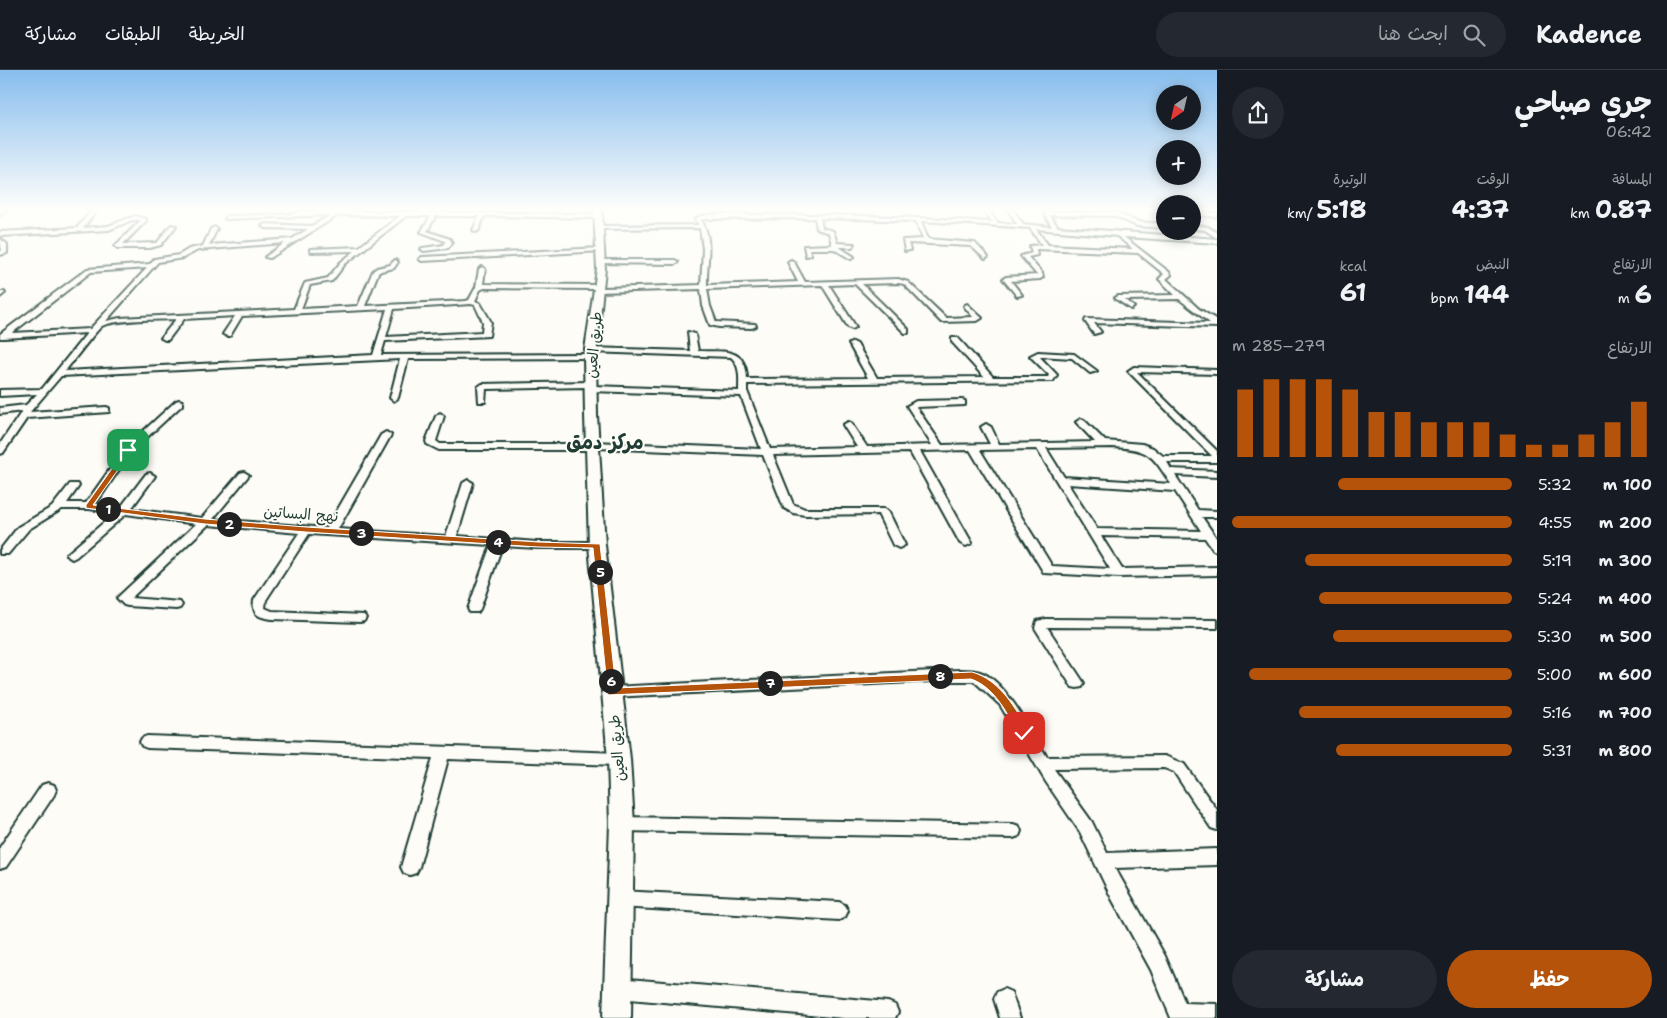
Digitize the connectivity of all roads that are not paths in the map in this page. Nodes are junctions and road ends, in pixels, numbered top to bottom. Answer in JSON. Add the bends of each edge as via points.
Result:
{"nodes":[{"id":1,"x":186,"y":254,"type":"edge"},
{"id":2,"x":272,"y":254,"type":"edge"},
{"id":3,"x":354,"y":254,"type":"edge"},
{"id":4,"x":707,"y":254,"type":"edge"},
{"id":5,"x":847,"y":254,"type":"edge"},
{"id":6,"x":983,"y":254,"type":"edge"},
{"id":7,"x":1034,"y":254,"type":"edge"},
{"id":8,"x":1144,"y":254,"type":"edge"},
{"id":9,"x":601,"y":256,"type":"junction"},
{"id":10,"x":268,"y":257,"type":"dead end"},
{"id":11,"x":851,"y":257,"type":"dead end"},
{"id":12,"x":985,"y":257,"type":"dead end"},
{"id":13,"x":422,"y":259,"type":"dead end"},
{"id":14,"x":395,"y":262,"type":"dead end"},
{"id":15,"x":675,"y":262,"type":"dead end"},
{"id":16,"x":791,"y":262,"type":"dead end"},
{"id":17,"x":151,"y":266,"type":"junction"},
{"id":18,"x":482,"y":269,"type":"dead end"},
{"id":19,"x":856,"y":282,"type":"junction"},
{"id":20,"x":802,"y":283,"type":"junction"},
{"id":21,"x":824,"y":283,"type":"junction"},
{"id":22,"x":479,"y":287,"type":"junction"},
{"id":23,"x":600,"y":289,"type":"junction"},
{"id":24,"x":704,"y":289,"type":"junction"},
{"id":25,"x":1019,"y":295,"type":"dead end"},
{"id":26,"x":1181,"y":297,"type":"junction"},
{"id":27,"x":471,"y":302,"type":"junction"},
{"id":28,"x":967,"y":306,"type":"dead end"},
{"id":29,"x":391,"y":307,"type":"junction"},
{"id":30,"x":1131,"y":307,"type":"dead end"},
{"id":31,"x":360,"y":309,"type":"junction"},
{"id":32,"x":296,"y":312,"type":"junction"},
{"id":33,"x":240,"y":314,"type":"junction"},
{"id":34,"x":182,"y":317,"type":"junction"},
{"id":35,"x":101,"y":324,"type":"junction"},
{"id":36,"x":1216,"y":324,"type":"edge"},
{"id":37,"x":752,"y":326,"type":"dead end"},
{"id":38,"x":852,"y":327,"type":"dead end"},
{"id":39,"x":92,"y":331,"type":"junction"},
{"id":40,"x":905,"y":331,"type":"dead end"},
{"id":41,"x":1097,"y":332,"type":"dead end"},
{"id":42,"x":227,"y":334,"type":"dead end"},
{"id":43,"x":690,"y":334,"type":"dead end"},
{"id":44,"x":2,"y":336,"type":"edge"},
{"id":45,"x":165,"y":338,"type":"dead end"},
{"id":46,"x":382,"y":339,"type":"junction"},
{"id":47,"x":955,"y":340,"type":"dead end"},
{"id":48,"x":853,"y":344,"type":"dead end"},
{"id":49,"x":694,"y":352,"type":"junction"},
{"id":50,"x":590,"y":353,"type":"junction"},
{"id":51,"x":405,"y":356,"type":"junction"},
{"id":52,"x":376,"y":357,"type":"junction"},
{"id":53,"x":1093,"y":371,"type":"dead end"},
{"id":54,"x":1217,"y":372,"type":"edge"},
{"id":55,"x":58,"y":374,"type":"junction"},
{"id":56,"x":991,"y":380,"type":"junction"},
{"id":57,"x":874,"y":381,"type":"junction"},
{"id":58,"x":743,"y":382,"type":"junction"},
{"id":59,"x":590,"y":386,"type":"junction"},
{"id":60,"x":43,"y":391,"type":"junction"},
{"id":61,"x":0,"y":393,"type":"edge"},
{"id":62,"x":744,"y":394,"type":"junction"},
{"id":63,"x":394,"y":398,"type":"dead end"},
{"id":64,"x":482,"y":400,"type":"dead end"},
{"id":65,"x":179,"y":403,"type":"dead end"},
{"id":66,"x":962,"y":403,"type":"dead end"},
{"id":67,"x":106,"y":410,"type":"dead end"},
{"id":68,"x":0,"y":411,"type":"edge"},
{"id":69,"x":26,"y":411,"type":"junction"},
{"id":70,"x":440,"y":416,"type":"dead end"},
{"id":71,"x":1081,"y":422,"type":"dead end"},
{"id":72,"x":848,"y":425,"type":"dead end"},
{"id":73,"x":986,"y":428,"type":"dead end"},
{"id":74,"x":386,"y":435,"type":"dead end"},
{"id":75,"x":1102,"y":444,"type":"junction"},
{"id":76,"x":593,"y":446,"type":"junction"},
{"id":77,"x":1040,"y":446,"type":"junction"},
{"id":78,"x":973,"y":447,"type":"junction"},
{"id":79,"x":996,"y":447,"type":"junction"},
{"id":80,"x":913,"y":448,"type":"junction"},
{"id":81,"x":939,"y":448,"type":"junction"},
{"id":82,"x":864,"y":450,"type":"junction"},
{"id":83,"x":0,"y":451,"type":"edge"},
{"id":84,"x":768,"y":452,"type":"junction"},
{"id":85,"x":1217,"y":458,"type":"edge"},
{"id":86,"x":1160,"y":459,"type":"junction"},
{"id":87,"x":1169,"y":472,"type":"junction"},
{"id":88,"x":1217,"y":474,"type":"edge"},
{"id":89,"x":244,"y":475,"type":"dead end"},
{"id":90,"x":150,"y":476,"type":"dead end"},
{"id":91,"x":1061,"y":480,"type":"junction"},
{"id":92,"x":468,"y":483,"type":"dead end"},
{"id":93,"x":74,"y":486,"type":"dead end"},
{"id":94,"x":1179,"y":488,"type":"junction"},
{"id":95,"x":59,"y":506,"type":"junction"},
{"id":96,"x":88,"y":506,"type":"junction"},
{"id":97,"x":124,"y":511,"type":"junction"},
{"id":98,"x":1194,"y":513,"type":"junction"},
{"id":99,"x":1217,"y":514,"type":"edge"},
{"id":100,"x":205,"y":522,"type":"junction"},
{"id":101,"x":306,"y":530,"type":"junction"},
{"id":102,"x":331,"y":531,"type":"junction"},
{"id":103,"x":1094,"y":532,"type":"junction"},
{"id":104,"x":1208,"y":535,"type":"junction"},
{"id":105,"x":451,"y":539,"type":"junction"},
{"id":106,"x":498,"y":542,"type":"junction"},
{"id":107,"x":966,"y":543,"type":"dead end"},
{"id":108,"x":899,"y":545,"type":"dead end"},
{"id":109,"x":597,"y":546,"type":"junction"},
{"id":110,"x":1217,"y":548,"type":"edge"},
{"id":111,"x":4,"y":552,"type":"dead end"},
{"id":112,"x":72,"y":555,"type":"dead end"},
{"id":113,"x":1217,"y":571,"type":"edge"},
{"id":114,"x":1119,"y":573,"type":"junction"},
{"id":115,"x":176,"y":605,"type":"dead end"},
{"id":116,"x":474,"y":609,"type":"dead end"},
{"id":117,"x":360,"y":618,"type":"dead end"},
{"id":118,"x":1217,"y":624,"type":"edge"},
{"id":119,"x":1077,"y":683,"type":"dead end"},
{"id":120,"x":612,"y":692,"type":"junction"},
{"id":121,"x":147,"y":742,"type":"dead end"},
{"id":122,"x":442,"y":753,"type":"junction"},
{"id":123,"x":619,"y":759,"type":"junction"},
{"id":124,"x":1043,"y":763,"type":"junction"},
{"id":125,"x":48,"y":790,"type":"dead end"},
{"id":126,"x":1217,"y":823,"type":"edge"},
{"id":127,"x":622,"y":824,"type":"junction"},
{"id":128,"x":1013,"y":831,"type":"dead end"},
{"id":129,"x":1217,"y":857,"type":"edge"},
{"id":130,"x":0,"y":861,"type":"edge"},
{"id":131,"x":1103,"y":861,"type":"junction"},
{"id":132,"x":410,"y":867,"type":"dead end"},
{"id":133,"x":619,"y":899,"type":"junction"},
{"id":134,"x":839,"y":911,"type":"dead end"},
{"id":135,"x":618,"y":988,"type":"junction"},
{"id":136,"x":1004,"y":999,"type":"dead end"},
{"id":137,"x":888,"y":1012,"type":"dead end"},
{"id":138,"x":1217,"y":1014,"type":"edge"},
{"id":139,"x":1180,"y":1016,"type":"edge"},
{"id":140,"x":618,"y":1018,"type":"edge"},
{"id":141,"x":1010,"y":1018,"type":"edge"}],
"edges":[{"from":1,"to":17,"type":"street","via":[[156,260]]},
{"from":2,"to":10,"type":"street"},
{"from":3,"to":32,"type":"street","via":[[342,263],[330,280],[307,284]]},
{"from":4,"to":24,"type":"street"},
{"from":5,"to":11,"type":"street"},
{"from":6,"to":12,"type":"street"},
{"from":7,"to":25,"type":"street","via":[[1024,256],[1040,277],[1006,279]]},
{"from":8,"to":26,"type":"street","via":[[1168,275],[1163,280]]},
{"from":9,"to":13,"type":"street"},
{"from":9,"to":15,"type":"street"},
{"from":9,"to":23,"type":"main road","name":"طريق العين"},
{"from":14,"to":31,"type":"street","via":[[392,267],[375,272]]},
{"from":16,"to":20,"type":"street"},
{"from":17,"to":35,"type":"street"},
{"from":17,"to":44,"type":"street","via":[[89,270]]},
{"from":18,"to":22,"type":"street"},
{"from":19,"to":21,"type":"street"},
{"from":19,"to":28,"type":"street","via":[[904,282],[944,320],[977,319]]},
{"from":19,"to":40,"type":"street"},
{"from":20,"to":21,"type":"street"},
{"from":20,"to":24,"type":"street"},
{"from":21,"to":38,"type":"street"},
{"from":22,"to":23,"type":"street","via":[[522,285]]},
{"from":22,"to":27,"type":"street"},
{"from":23,"to":24,"type":"street"},
{"from":23,"to":50,"type":"main road","name":"طريق العين"},
{"from":24,"to":37,"type":"street","via":[[713,323]]},
{"from":26,"to":30,"type":"street","via":[[1118,297]]},
{"from":26,"to":36,"type":"street"},
{"from":27,"to":29,"type":"street"},
{"from":27,"to":46,"type":"street","via":[[478,304],[487,322],[485,334]]},
{"from":29,"to":31,"type":"street"},
{"from":29,"to":46,"type":"street"},
{"from":31,"to":32,"type":"street"},
{"from":32,"to":33,"type":"street"},
{"from":33,"to":34,"type":"street"},
{"from":33,"to":42,"type":"street"},
{"from":34,"to":35,"type":"street"},
{"from":34,"to":45,"type":"street"},
{"from":35,"to":39,"type":"street"},
{"from":36,"to":41,"type":"street","via":[[1089,320]]},
{"from":39,"to":44,"type":"street"},
{"from":39,"to":55,"type":"street"},
{"from":43,"to":49,"type":"street"},
{"from":46,"to":52,"type":"street"},
{"from":47,"to":56,"type":"street"},
{"from":48,"to":57,"type":"street"},
{"from":49,"to":50,"type":"street"},
{"from":49,"to":58,"type":"street","via":[[735,355],[740,363]]},
{"from":50,"to":51,"type":"street"},
{"from":50,"to":59,"type":"main road","name":"طريق العين"},
{"from":51,"to":52,"type":"street"},
{"from":51,"to":63,"type":"street"},
{"from":52,"to":55,"type":"street"},
{"from":53,"to":56,"type":"street","via":[[1070,355],[1038,354],[1034,356],[1053,375],[1050,379]]},
{"from":54,"to":85,"type":"street","via":[[1132,371]]},
{"from":55,"to":60,"type":"street"},
{"from":56,"to":57,"type":"street"},
{"from":57,"to":58,"type":"street"},
{"from":58,"to":62,"type":"street"},
{"from":59,"to":62,"type":"street"},
{"from":59,"to":64,"type":"street","via":[[482,387]]},
{"from":59,"to":76,"type":"main road","name":"طريق العين"},
{"from":60,"to":61,"type":"street"},
{"from":60,"to":69,"type":"street"},
{"from":62,"to":84,"type":"street"},
{"from":65,"to":96,"type":"street","via":[[136,441]]},
{"from":66,"to":81,"type":"street","via":[[910,406]]},
{"from":67,"to":69,"type":"street"},
{"from":68,"to":69,"type":"street"},
{"from":69,"to":83,"type":"street"},
{"from":70,"to":76,"type":"street","via":[[431,441],[438,447]]},
{"from":71,"to":75,"type":"street"},
{"from":72,"to":82,"type":"street"},
{"from":73,"to":79,"type":"street"},
{"from":74,"to":102,"type":"street"},
{"from":75,"to":77,"type":"street"},
{"from":75,"to":86,"type":"street","via":[[1138,445],[1152,450]]},
{"from":76,"to":84,"type":"street"},
{"from":76,"to":109,"type":"main road","name":"طريق العين"},
{"from":77,"to":79,"type":"street"},
{"from":77,"to":91,"type":"street"},
{"from":78,"to":79,"type":"street"},
{"from":78,"to":81,"type":"street"},
{"from":78,"to":114,"type":"street","via":[[1048,570]]},
{"from":80,"to":81,"type":"street"},
{"from":80,"to":82,"type":"street"},
{"from":80,"to":107,"type":"street"},
{"from":82,"to":84,"type":"street"},
{"from":84,"to":108,"type":"street","via":[[790,508],[804,512],[884,512]]},
{"from":85,"to":86,"type":"street"},
{"from":86,"to":87,"type":"street"},
{"from":87,"to":88,"type":"street"},
{"from":87,"to":94,"type":"street"},
{"from":89,"to":100,"type":"street"},
{"from":90,"to":97,"type":"street"},
{"from":91,"to":94,"type":"street"},
{"from":91,"to":103,"type":"street"},
{"from":92,"to":105,"type":"street"},
{"from":93,"to":95,"type":"street"},
{"from":94,"to":98,"type":"street"},
{"from":95,"to":96,"type":"street","name":"نهج البساتين"},
{"from":95,"to":111,"type":"street","via":[[24,528]]},
{"from":96,"to":97,"type":"street","name":"نهج البساتين"},
{"from":97,"to":100,"type":"street","name":"نهج البساتين"},
{"from":97,"to":112,"type":"street"},
{"from":98,"to":99,"type":"street"},
{"from":98,"to":104,"type":"street"},
{"from":100,"to":101,"type":"street","name":"نهج البساتين"},
{"from":100,"to":115,"type":"street","via":[[123,598],[128,602]]},
{"from":101,"to":102,"type":"street","name":"نهج البساتين"},
{"from":101,"to":117,"type":"street","via":[[260,600],[259,609],[272,615]]},
{"from":102,"to":105,"type":"street","name":"نهج البساتين"},
{"from":103,"to":104,"type":"street"},
{"from":103,"to":114,"type":"street"},
{"from":104,"to":110,"type":"street"},
{"from":105,"to":106,"type":"street","name":"نهج البساتين"},
{"from":106,"to":109,"type":"street","name":"نهج البساتين"},
{"from":106,"to":116,"type":"street"},
{"from":109,"to":120,"type":"main road","name":"طريق العين"},
{"from":113,"to":114,"type":"street"},
{"from":118,"to":119,"type":"street","via":[[1040,624]]},
{"from":120,"to":123,"type":"main road","name":"طريق العين"},
{"from":120,"to":124,"type":"street","via":[[977,676],[1006,701]]},
{"from":121,"to":122,"type":"street"},
{"from":122,"to":123,"type":"street"},
{"from":122,"to":132,"type":"street"},
{"from":123,"to":127,"type":"main road","name":"طريق العين"},
{"from":124,"to":126,"type":"street","via":[[1173,764]]},
{"from":124,"to":131,"type":"street","via":[[1086,827]]},
{"from":125,"to":130,"type":"street"},
{"from":127,"to":128,"type":"street"},
{"from":127,"to":133,"type":"main road","name":"طريق العين"},
{"from":129,"to":131,"type":"street"},
{"from":131,"to":139,"type":"street","via":[[1158,963]]},
{"from":133,"to":134,"type":"street"},
{"from":133,"to":135,"type":"main road","name":"طريق العين"},
{"from":135,"to":137,"type":"street"},
{"from":135,"to":140,"type":"main road","name":"طريق العين"},
{"from":136,"to":141,"type":"street"},
{"from":138,"to":139,"type":"street"}]}
